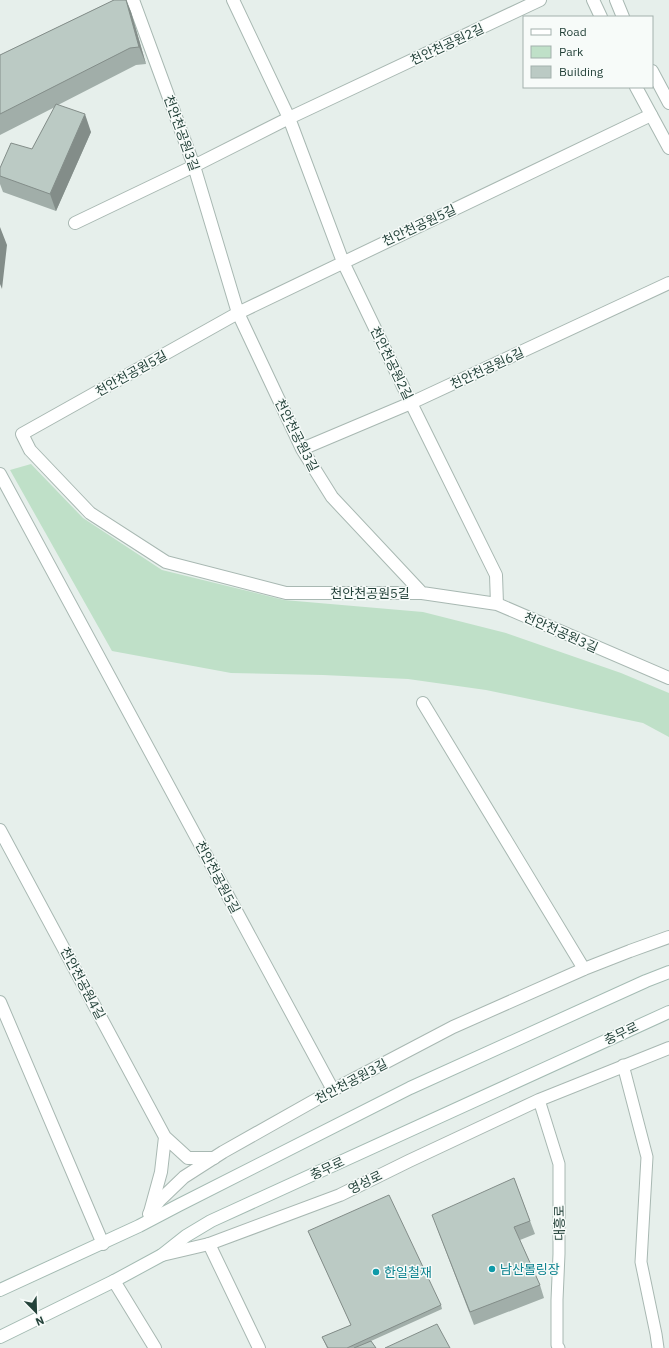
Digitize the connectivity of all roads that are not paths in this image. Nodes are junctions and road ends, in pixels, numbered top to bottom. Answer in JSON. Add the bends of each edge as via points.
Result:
{"nodes":[{"id":1,"x":133,"y":0,"type":"edge"},
{"id":2,"x":234,"y":0,"type":"edge"},
{"id":3,"x":540,"y":0,"type":"edge"},
{"id":4,"x":593,"y":0,"type":"edge"},
{"id":5,"x":616,"y":0,"type":"edge"},
{"id":6,"x":601,"y":16,"type":"edge"},
{"id":7,"x":623,"y":16,"type":"edge"},
{"id":8,"x":653,"y":73,"type":"edge"},
{"id":9,"x":637,"y":88,"type":"edge"},
{"id":10,"x":669,"y":103,"type":"edge"},
{"id":11,"x":651,"y":115,"type":"junction"},
{"id":12,"x":289,"y":118,"type":"junction"},
{"id":13,"x":669,"y":148,"type":"edge"},
{"id":14,"x":194,"y":166,"type":"junction"},
{"id":15,"x":75,"y":223,"type":"dead end"},
{"id":16,"x":343,"y":262,"type":"junction"},
{"id":17,"x":669,"y":283,"type":"edge"},
{"id":18,"x":238,"y":313,"type":"junction"},
{"id":19,"x":411,"y":403,"type":"junction"},
{"id":20,"x":302,"y":449,"type":"junction"},
{"id":21,"x":0,"y":474,"type":"edge"},
{"id":22,"x":422,"y":593,"type":"junction"},
{"id":23,"x":497,"y":604,"type":"junction"},
{"id":24,"x":669,"y":678,"type":"edge"},
{"id":25,"x":423,"y":703,"type":"dead end"},
{"id":26,"x":0,"y":830,"type":"edge"},
{"id":27,"x":669,"y":937,"type":"edge"},
{"id":28,"x":584,"y":969,"type":"junction"},
{"id":29,"x":669,"y":972,"type":"edge"},
{"id":30,"x":0,"y":1002,"type":"edge"},
{"id":31,"x":665,"y":1014,"type":"edge"},
{"id":32,"x":669,"y":1048,"type":"edge"},
{"id":33,"x":623,"y":1065,"type":"junction"},
{"id":34,"x":333,"y":1090,"type":"junction"},
{"id":35,"x":538,"y":1100,"type":"junction"},
{"id":36,"x":165,"y":1137,"type":"junction"},
{"id":37,"x":214,"y":1158,"type":"junction"},
{"id":38,"x":150,"y":1212,"type":"junction"},
{"id":39,"x":139,"y":1226,"type":"junction"},
{"id":40,"x":103,"y":1244,"type":"junction"},
{"id":41,"x":209,"y":1244,"type":"junction"},
{"id":42,"x":162,"y":1254,"type":"junction"},
{"id":43,"x":114,"y":1281,"type":"junction"},
{"id":44,"x":0,"y":1290,"type":"edge"},
{"id":45,"x":0,"y":1337,"type":"edge"},
{"id":46,"x":156,"y":1348,"type":"edge"},
{"id":47,"x":259,"y":1348,"type":"edge"},
{"id":48,"x":559,"y":1348,"type":"edge"},
{"id":49,"x":658,"y":1348,"type":"edge"}],
"edges":[{"from":1,"to":14,"type":"street","name":"천안천공원3길"},
{"from":2,"to":12,"type":"street","name":"천안천공원2길"},
{"from":3,"to":12,"type":"street","name":"천안천공원2길"},
{"from":4,"to":6,"type":"street"},
{"from":5,"to":7,"type":"street"},
{"from":8,"to":10,"type":"street"},
{"from":9,"to":11,"type":"street"},
{"from":11,"to":13,"type":"street"},
{"from":11,"to":16,"type":"street","name":"천안천공원5길"},
{"from":12,"to":14,"type":"street"},
{"from":12,"to":16,"type":"street","name":"천안천공원2길"},
{"from":14,"to":15,"type":"street"},
{"from":14,"to":18,"type":"street","name":"천안천공원3길"},
{"from":16,"to":18,"type":"street","name":"천안천공원5길"},
{"from":16,"to":19,"type":"street","name":"천안천공원2길"},
{"from":17,"to":19,"type":"street","name":"천안천공원6길"},
{"from":18,"to":20,"type":"street","name":"천안천공원3길"},
{"from":18,"to":22,"type":"street","name":"천안천공원5길","via":[[22,434],[30,450],[90,513],[166,562],[286,593]]},
{"from":19,"to":20,"type":"street","name":"천안천공원6길"},
{"from":19,"to":23,"type":"street","name":"천안천공원2길","via":[[496,575]]},
{"from":20,"to":22,"type":"street","name":"천안천공원3길","via":[[332,497]]},
{"from":21,"to":34,"type":"street","name":"천안천공원5길"},
{"from":22,"to":23,"type":"street","name":"천안천공원3길"},
{"from":23,"to":24,"type":"street","name":"천안천공원3길"},
{"from":25,"to":28,"type":"street"},
{"from":26,"to":36,"type":"street","name":"천안천공원4길"},
{"from":27,"to":28,"type":"street","name":"천안천공원3길"},
{"from":28,"to":34,"type":"street","name":"천안천공원3길","via":[[453,1027]]},
{"from":29,"to":39,"type":"street","via":[[410,1088]]},
{"from":30,"to":40,"type":"street"},
{"from":31,"to":42,"type":"street","name":"충무로","via":[[212,1221]]},
{"from":32,"to":33,"type":"street","name":"영성로"},
{"from":33,"to":35,"type":"street","name":"영성로"},
{"from":33,"to":49,"type":"lane","via":[[647,1157],[641,1262]]},
{"from":34,"to":37,"type":"street","name":"천안천공원3길"},
{"from":35,"to":41,"type":"street","name":"영성로","via":[[340,1195]]},
{"from":35,"to":48,"type":"lane","name":"대흥로","via":[[559,1164]]},
{"from":36,"to":37,"type":"street","name":"천안천공원4길","via":[[188,1158]]},
{"from":36,"to":38,"type":"street","via":[[161,1172]]},
{"from":37,"to":38,"type":"street","name":"천안천공원3길","via":[[184,1177]]},
{"from":38,"to":39,"type":"street","name":"천안천공원3길"},
{"from":39,"to":40,"type":"street"},
{"from":40,"to":44,"type":"street"},
{"from":41,"to":42,"type":"street","name":"영성로"},
{"from":41,"to":47,"type":"street"},
{"from":42,"to":43,"type":"street","name":"충무로"},
{"from":43,"to":45,"type":"street","name":"충무로"},
{"from":43,"to":46,"type":"street"}]}
